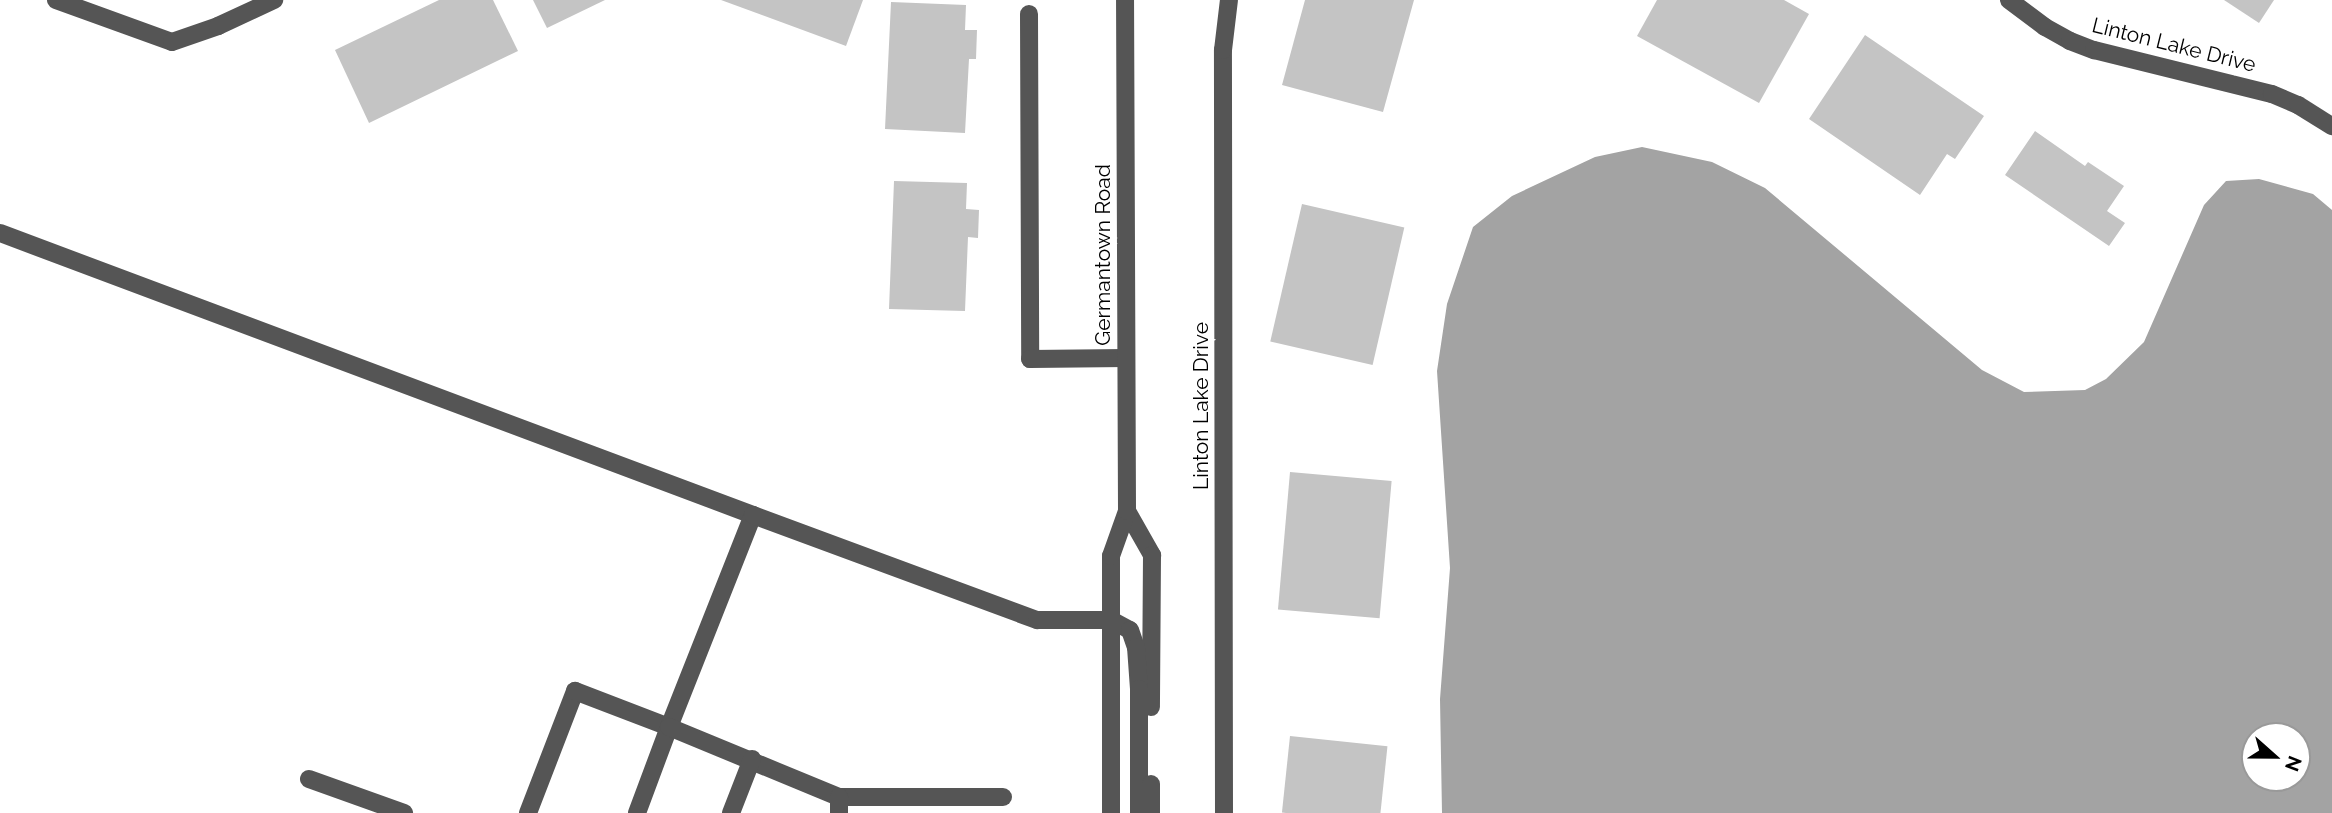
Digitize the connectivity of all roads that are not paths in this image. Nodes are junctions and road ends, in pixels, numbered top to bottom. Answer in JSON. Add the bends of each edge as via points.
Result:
{"nodes":[{"id":1,"x":56,"y":0,"type":"edge"},
{"id":2,"x":274,"y":0,"type":"edge"},
{"id":3,"x":1125,"y":0,"type":"edge"},
{"id":4,"x":1229,"y":0,"type":"edge"},
{"id":5,"x":2009,"y":0,"type":"edge"},
{"id":6,"x":1029,"y":14,"type":"dead end"},
{"id":7,"x":2332,"y":126,"type":"edge"},
{"id":8,"x":0,"y":233,"type":"edge"},
{"id":9,"x":1126,"y":358,"type":"junction"},
{"id":10,"x":1127,"y":511,"type":"junction"},
{"id":11,"x":753,"y":515,"type":"junction"},
{"id":12,"x":1111,"y":620,"type":"junction"},
{"id":13,"x":669,"y":727,"type":"junction"},
{"id":14,"x":752,"y":759,"type":"junction"},
{"id":15,"x":309,"y":779,"type":"dead end"},
{"id":16,"x":1003,"y":796,"type":"dead end"},
{"id":17,"x":839,"y":805,"type":"edge"},
{"id":18,"x":404,"y":813,"type":"edge"},
{"id":19,"x":528,"y":813,"type":"edge"},
{"id":20,"x":637,"y":813,"type":"edge"},
{"id":21,"x":731,"y":813,"type":"edge"},
{"id":22,"x":1111,"y":813,"type":"edge"},
{"id":23,"x":1139,"y":813,"type":"edge"},
{"id":24,"x":1151,"y":813,"type":"edge"},
{"id":25,"x":1224,"y":813,"type":"edge"}],
"edges":[{"from":1,"to":2,"type":"street","via":[[172,42]]},
{"from":3,"to":9,"type":"street","name":"Germantown Road"},
{"from":4,"to":25,"type":"street","name":"Linton Lake Drive","via":[[1223,50]]},
{"from":5,"to":7,"type":"street","name":"Linton Lake Drive","via":[[2070,41],[2272,94]]},
{"from":6,"to":9,"type":"street","via":[[1030,359]]},
{"from":8,"to":11,"type":"street"},
{"from":9,"to":10,"type":"street","name":"Germantown Road"},
{"from":10,"to":12,"type":"street","name":"Germantown Road","via":[[1111,556]]},
{"from":10,"to":24,"type":"street","name":"Germantown Road","via":[[1152,555]]},
{"from":11,"to":12,"type":"street","via":[[1037,620]]},
{"from":11,"to":13,"type":"street"},
{"from":12,"to":22,"type":"street","name":"Germantown Road"},
{"from":12,"to":23,"type":"street","via":[[1130,630],[1136,647]]},
{"from":13,"to":14,"type":"street"},
{"from":13,"to":19,"type":"street","via":[[575,691]]},
{"from":13,"to":20,"type":"street"},
{"from":14,"to":17,"type":"street"},
{"from":14,"to":21,"type":"street"},
{"from":15,"to":18,"type":"street"},
{"from":16,"to":17,"type":"street"}]}
